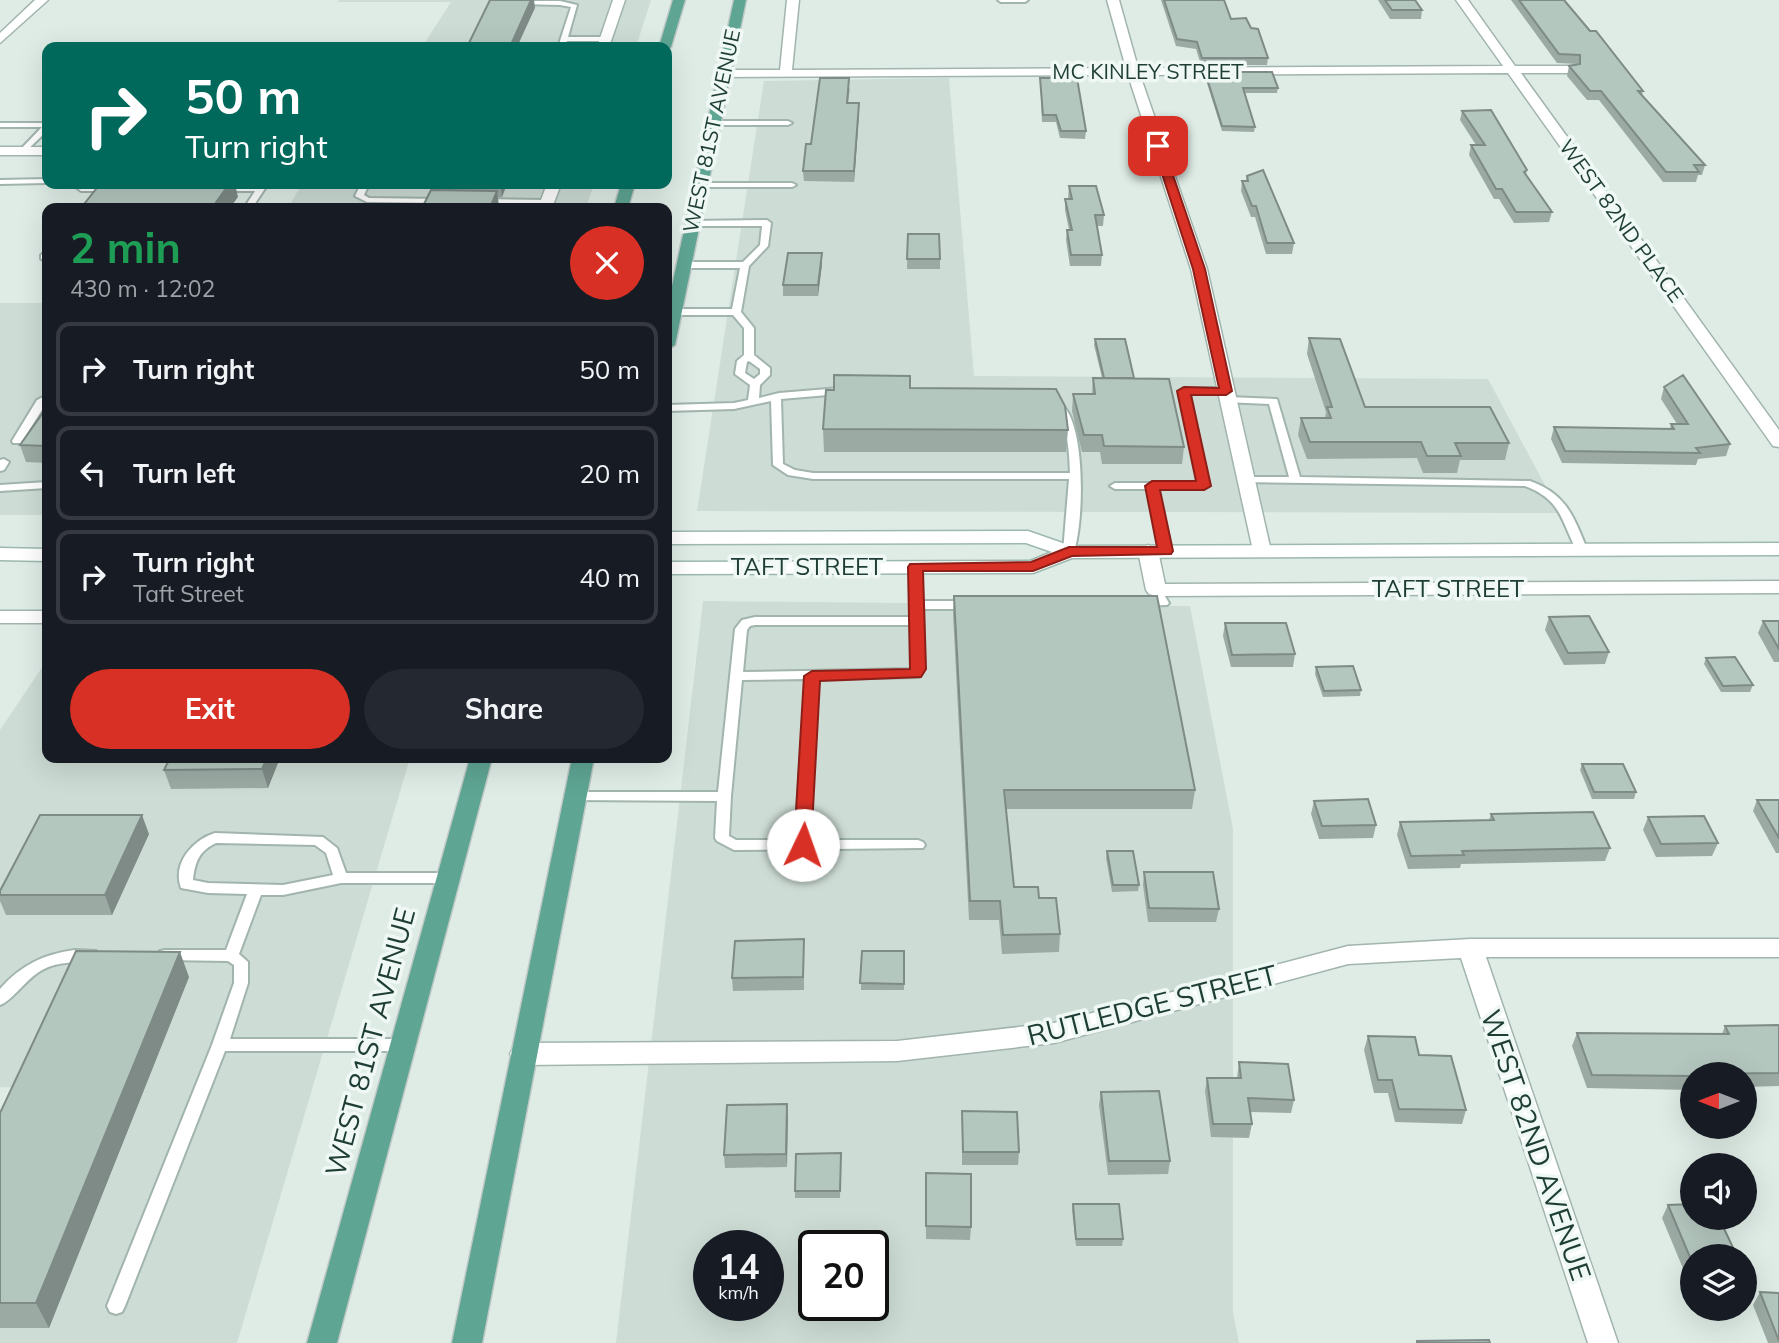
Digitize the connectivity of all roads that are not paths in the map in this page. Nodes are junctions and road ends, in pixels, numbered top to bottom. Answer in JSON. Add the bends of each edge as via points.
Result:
{"nodes":[{"id":1,"x":42,"y":0,"type":"edge"},
{"id":2,"x":619,"y":0,"type":"edge"},
{"id":3,"x":679,"y":0,"type":"edge"},
{"id":4,"x":740,"y":0,"type":"edge"},
{"id":5,"x":793,"y":0,"type":"edge"},
{"id":6,"x":1001,"y":0,"type":"edge"},
{"id":7,"x":1025,"y":0,"type":"edge"},
{"id":8,"x":1113,"y":0,"type":"edge"},
{"id":9,"x":1462,"y":0,"type":"edge"},
{"id":10,"x":508,"y":3,"type":"edge"},
{"id":11,"x":0,"y":39,"type":"edge"},
{"id":12,"x":564,"y":39,"type":"junction"},
{"id":13,"x":563,"y":42,"type":"edge"},
{"id":14,"x":594,"y":42,"type":"edge"},
{"id":15,"x":604,"y":42,"type":"edge"},
{"id":16,"x":666,"y":42,"type":"edge"},
{"id":17,"x":1512,"y":69,"type":"junction"},
{"id":18,"x":1572,"y":69,"type":"edge"},
{"id":19,"x":1133,"y":72,"type":"junction"},
{"id":20,"x":786,"y":73,"type":"junction"},
{"id":21,"x":724,"y":74,"type":"junction"},
{"id":22,"x":714,"y":123,"type":"junction"},
{"id":23,"x":788,"y":123,"type":"dead end"},
{"id":24,"x":0,"y":125,"type":"edge"},
{"id":25,"x":42,"y":126,"type":"edge"},
{"id":26,"x":42,"y":131,"type":"edge"},
{"id":27,"x":0,"y":151,"type":"edge"},
{"id":28,"x":24,"y":151,"type":"junction"},
{"id":29,"x":42,"y":151,"type":"edge"},
{"id":30,"x":42,"y":181,"type":"edge"},
{"id":31,"x":0,"y":182,"type":"edge"},
{"id":32,"x":701,"y":185,"type":"junction"},
{"id":33,"x":792,"y":185,"type":"dead end"},
{"id":34,"x":81,"y":189,"type":"edge"},
{"id":35,"x":98,"y":189,"type":"junction"},
{"id":36,"x":125,"y":189,"type":"edge"},
{"id":37,"x":362,"y":189,"type":"edge"},
{"id":38,"x":90,"y":199,"type":"edge"},
{"id":39,"x":450,"y":201,"type":"edge"},
{"id":40,"x":464,"y":201,"type":"edge"},
{"id":41,"x":505,"y":203,"type":"edge"},
{"id":42,"x":693,"y":223,"type":"junction"},
{"id":43,"x":684,"y":265,"type":"junction"},
{"id":44,"x":745,"y":265,"type":"junction"},
{"id":45,"x":674,"y":312,"type":"junction"},
{"id":46,"x":736,"y":312,"type":"junction"},
{"id":47,"x":672,"y":321,"type":"edge"},
{"id":48,"x":750,"y":356,"type":"junction"},
{"id":49,"x":755,"y":384,"type":"junction"},
{"id":50,"x":847,"y":391,"type":"edge"},
{"id":51,"x":1170,"y":391,"type":"edge"},
{"id":52,"x":1184,"y":391,"type":"junction"},
{"id":53,"x":1227,"y":396,"type":"junction"},
{"id":54,"x":776,"y":397,"type":"junction"},
{"id":55,"x":1051,"y":400,"type":"edge"},
{"id":56,"x":42,"y":403,"type":"edge"},
{"id":57,"x":754,"y":403,"type":"junction"},
{"id":58,"x":672,"y":408,"type":"edge"},
{"id":59,"x":17,"y":441,"type":"dead end"},
{"id":60,"x":1779,"y":442,"type":"edge"},
{"id":61,"x":1074,"y":473,"type":"junction"},
{"id":62,"x":1246,"y":480,"type":"junction"},
{"id":63,"x":1295,"y":480,"type":"junction"},
{"id":64,"x":42,"y":486,"type":"edge"},
{"id":65,"x":1115,"y":486,"type":"dead end"},
{"id":66,"x":1152,"y":486,"type":"junction"},
{"id":67,"x":0,"y":488,"type":"edge"},
{"id":68,"x":672,"y":538,"type":"edge"},
{"id":69,"x":1779,"y":549,"type":"edge"},
{"id":70,"x":1581,"y":550,"type":"junction"},
{"id":71,"x":1069,"y":551,"type":"junction"},
{"id":72,"x":1157,"y":551,"type":"junction"},
{"id":73,"x":1261,"y":551,"type":"junction"},
{"id":74,"x":0,"y":554,"type":"edge"},
{"id":75,"x":42,"y":555,"type":"edge"},
{"id":76,"x":916,"y":567,"type":"junction"},
{"id":77,"x":672,"y":568,"type":"edge"},
{"id":78,"x":1779,"y":587,"type":"edge"},
{"id":79,"x":1156,"y":590,"type":"junction"},
{"id":80,"x":1136,"y":604,"type":"edge"},
{"id":81,"x":917,"y":605,"type":"junction"},
{"id":82,"x":985,"y":605,"type":"edge"},
{"id":83,"x":0,"y":617,"type":"edge"},
{"id":84,"x":42,"y":617,"type":"edge"},
{"id":85,"x":917,"y":621,"type":"junction"},
{"id":86,"x":736,"y":676,"type":"junction"},
{"id":87,"x":812,"y":676,"type":"junction"},
{"id":88,"x":480,"y":763,"type":"edge"},
{"id":89,"x":582,"y":763,"type":"edge"},
{"id":90,"x":724,"y":796,"type":"junction"},
{"id":91,"x":575,"y":797,"type":"junction"},
{"id":92,"x":803,"y":845,"type":"junction"},
{"id":93,"x":918,"y":845,"type":"dead end"},
{"id":94,"x":341,"y":878,"type":"junction"},
{"id":95,"x":447,"y":878,"type":"junction"},
{"id":96,"x":257,"y":889,"type":"junction"},
{"id":97,"x":1779,"y":947,"type":"edge"},
{"id":98,"x":1470,"y":948,"type":"junction"},
{"id":99,"x":106,"y":955,"type":"edge"},
{"id":100,"x":148,"y":955,"type":"edge"},
{"id":101,"x":231,"y":956,"type":"junction"},
{"id":102,"x":0,"y":999,"type":"edge"},
{"id":103,"x":220,"y":1045,"type":"junction"},
{"id":104,"x":401,"y":1045,"type":"junction"},
{"id":105,"x":523,"y":1054,"type":"junction"},
{"id":106,"x":116,"y":1306,"type":"dead end"},
{"id":107,"x":322,"y":1343,"type":"edge"},
{"id":108,"x":467,"y":1343,"type":"edge"},
{"id":109,"x":1603,"y":1343,"type":"edge"}],
"edges":[{"from":1,"to":11,"type":"street"},
{"from":2,"to":15,"type":"street"},
{"from":3,"to":16,"type":"main road"},
{"from":4,"to":21,"type":"main road","name":"WEST 81ST AVENUE"},
{"from":5,"to":20,"type":"street"},
{"from":6,"to":7,"type":"lane"},
{"from":8,"to":19,"type":"street"},
{"from":9,"to":17,"type":"street","name":"WEST 82ND PLACE"},
{"from":10,"to":12,"type":"lane","via":[[575,6]]},
{"from":12,"to":13,"type":"lane"},
{"from":12,"to":14,"type":"lane"},
{"from":17,"to":18,"type":"street","name":"MC KINLEY STREET"},
{"from":17,"to":19,"type":"street","name":"MC KINLEY STREET"},
{"from":17,"to":60,"type":"street","name":"WEST 82ND PLACE"},
{"from":19,"to":20,"type":"street","name":"MC KINLEY STREET"},
{"from":19,"to":53,"type":"street","via":[[1199,269]]},
{"from":20,"to":21,"type":"street","name":"MC KINLEY STREET"},
{"from":21,"to":22,"type":"main road","name":"WEST 81ST AVENUE"},
{"from":22,"to":23,"type":"lane"},
{"from":22,"to":32,"type":"main road","name":"WEST 81ST AVENUE"},
{"from":24,"to":25,"type":"lane"},
{"from":26,"to":28,"type":"lane"},
{"from":27,"to":28,"type":"street"},
{"from":28,"to":29,"type":"street"},
{"from":30,"to":31,"type":"lane"},
{"from":32,"to":33,"type":"lane"},
{"from":32,"to":42,"type":"main road","name":"WEST 81ST AVENUE"},
{"from":34,"to":35,"type":"lane"},
{"from":35,"to":36,"type":"lane"},
{"from":35,"to":38,"type":"lane"},
{"from":37,"to":39,"type":"lane","via":[[359,196],[367,200]]},
{"from":40,"to":41,"type":"lane"},
{"from":42,"to":43,"type":"main road","name":"WEST 81ST AVENUE"},
{"from":42,"to":44,"type":"lane","via":[[767,223],[764,246]]},
{"from":43,"to":44,"type":"lane"},
{"from":43,"to":45,"type":"main road","name":"WEST 81ST AVENUE"},
{"from":44,"to":46,"type":"lane"},
{"from":45,"to":46,"type":"lane"},
{"from":45,"to":47,"type":"main road","name":"WEST 81ST AVENUE"},
{"from":46,"to":48,"type":"lane","via":[[749,328]]},
{"from":48,"to":49,"type":"lane","via":[[765,368],[765,375]]},
{"from":48,"to":49,"type":"lane","via":[[742,361],[740,374]]},
{"from":49,"to":57,"type":"lane"},
{"from":50,"to":54,"type":"lane"},
{"from":51,"to":52,"type":"lane"},
{"from":52,"to":53,"type":"lane"},
{"from":52,"to":66,"type":"lane","via":[[1204,486]]},
{"from":53,"to":62,"type":"street"},
{"from":53,"to":63,"type":"lane","via":[[1273,401]]},
{"from":54,"to":57,"type":"lane"},
{"from":54,"to":61,"type":"lane","via":[[778,465],[792,473]]},
{"from":55,"to":61,"type":"lane","via":[[1063,409],[1072,434]]},
{"from":56,"to":59,"type":"lane"},
{"from":57,"to":58,"type":"lane"},
{"from":61,"to":71,"type":"lane","via":[[1076,509]]},
{"from":62,"to":63,"type":"lane"},
{"from":62,"to":73,"type":"street"},
{"from":63,"to":70,"type":"lane","via":[[1526,483],[1556,497]]},
{"from":64,"to":67,"type":"lane"},
{"from":65,"to":66,"type":"lane"},
{"from":66,"to":72,"type":"lane"},
{"from":68,"to":71,"type":"street","name":"TAFT STREET","via":[[1028,537]]},
{"from":69,"to":70,"type":"street","name":"TAFT STREET"},
{"from":70,"to":73,"type":"street","name":"TAFT STREET"},
{"from":71,"to":72,"type":"street","name":"TAFT STREET"},
{"from":71,"to":76,"type":"street","name":"TAFT STREET","via":[[1033,567]]},
{"from":72,"to":73,"type":"street","name":"TAFT STREET"},
{"from":72,"to":79,"type":"street"},
{"from":74,"to":75,"type":"street"},
{"from":76,"to":77,"type":"street","name":"TAFT STREET"},
{"from":76,"to":81,"type":"lane"},
{"from":78,"to":79,"type":"street","name":"TAFT STREET"},
{"from":79,"to":80,"type":"lane","via":[[1163,603]]},
{"from":81,"to":82,"type":"lane"},
{"from":81,"to":85,"type":"lane"},
{"from":83,"to":84,"type":"street"},
{"from":85,"to":86,"type":"lane","via":[[746,623],[741,629]]},
{"from":85,"to":87,"type":"lane","via":[[915,674]]},
{"from":86,"to":87,"type":"lane"},
{"from":86,"to":90,"type":"lane"},
{"from":87,"to":92,"type":"lane"},
{"from":88,"to":95,"type":"main road","name":"WEST 81ST AVENUE"},
{"from":89,"to":91,"type":"main road"},
{"from":90,"to":91,"type":"lane"},
{"from":90,"to":92,"type":"lane","via":[[722,838],[728,843]]},
{"from":91,"to":105,"type":"main road"},
{"from":92,"to":93,"type":"lane"},
{"from":94,"to":95,"type":"lane"},
{"from":94,"to":96,"type":"lane","via":[[283,890]]},
{"from":94,"to":96,"type":"lane","via":[[332,851],[318,840],[215,838],[201,843],[187,861],[186,884]]},
{"from":95,"to":104,"type":"main road","name":"WEST 81ST AVENUE"},
{"from":96,"to":101,"type":"lane"},
{"from":97,"to":98,"type":"street","name":"RUTLEDGE STREET"},
{"from":98,"to":105,"type":"street","name":"RUTLEDGE STREET","via":[[1348,955],[1054,1032],[949,1047]]},
{"from":98,"to":109,"type":"street","name":"WEST 82ND AVENUE"},
{"from":99,"to":102,"type":"lane","via":[[64,955],[28,968]]},
{"from":100,"to":101,"type":"lane"},
{"from":101,"to":103,"type":"lane","via":[[241,962],[241,983]]},
{"from":103,"to":104,"type":"lane"},
{"from":103,"to":106,"type":"lane"},
{"from":104,"to":107,"type":"main road","name":"WEST 81ST AVENUE"},
{"from":105,"to":108,"type":"main road"}]}
